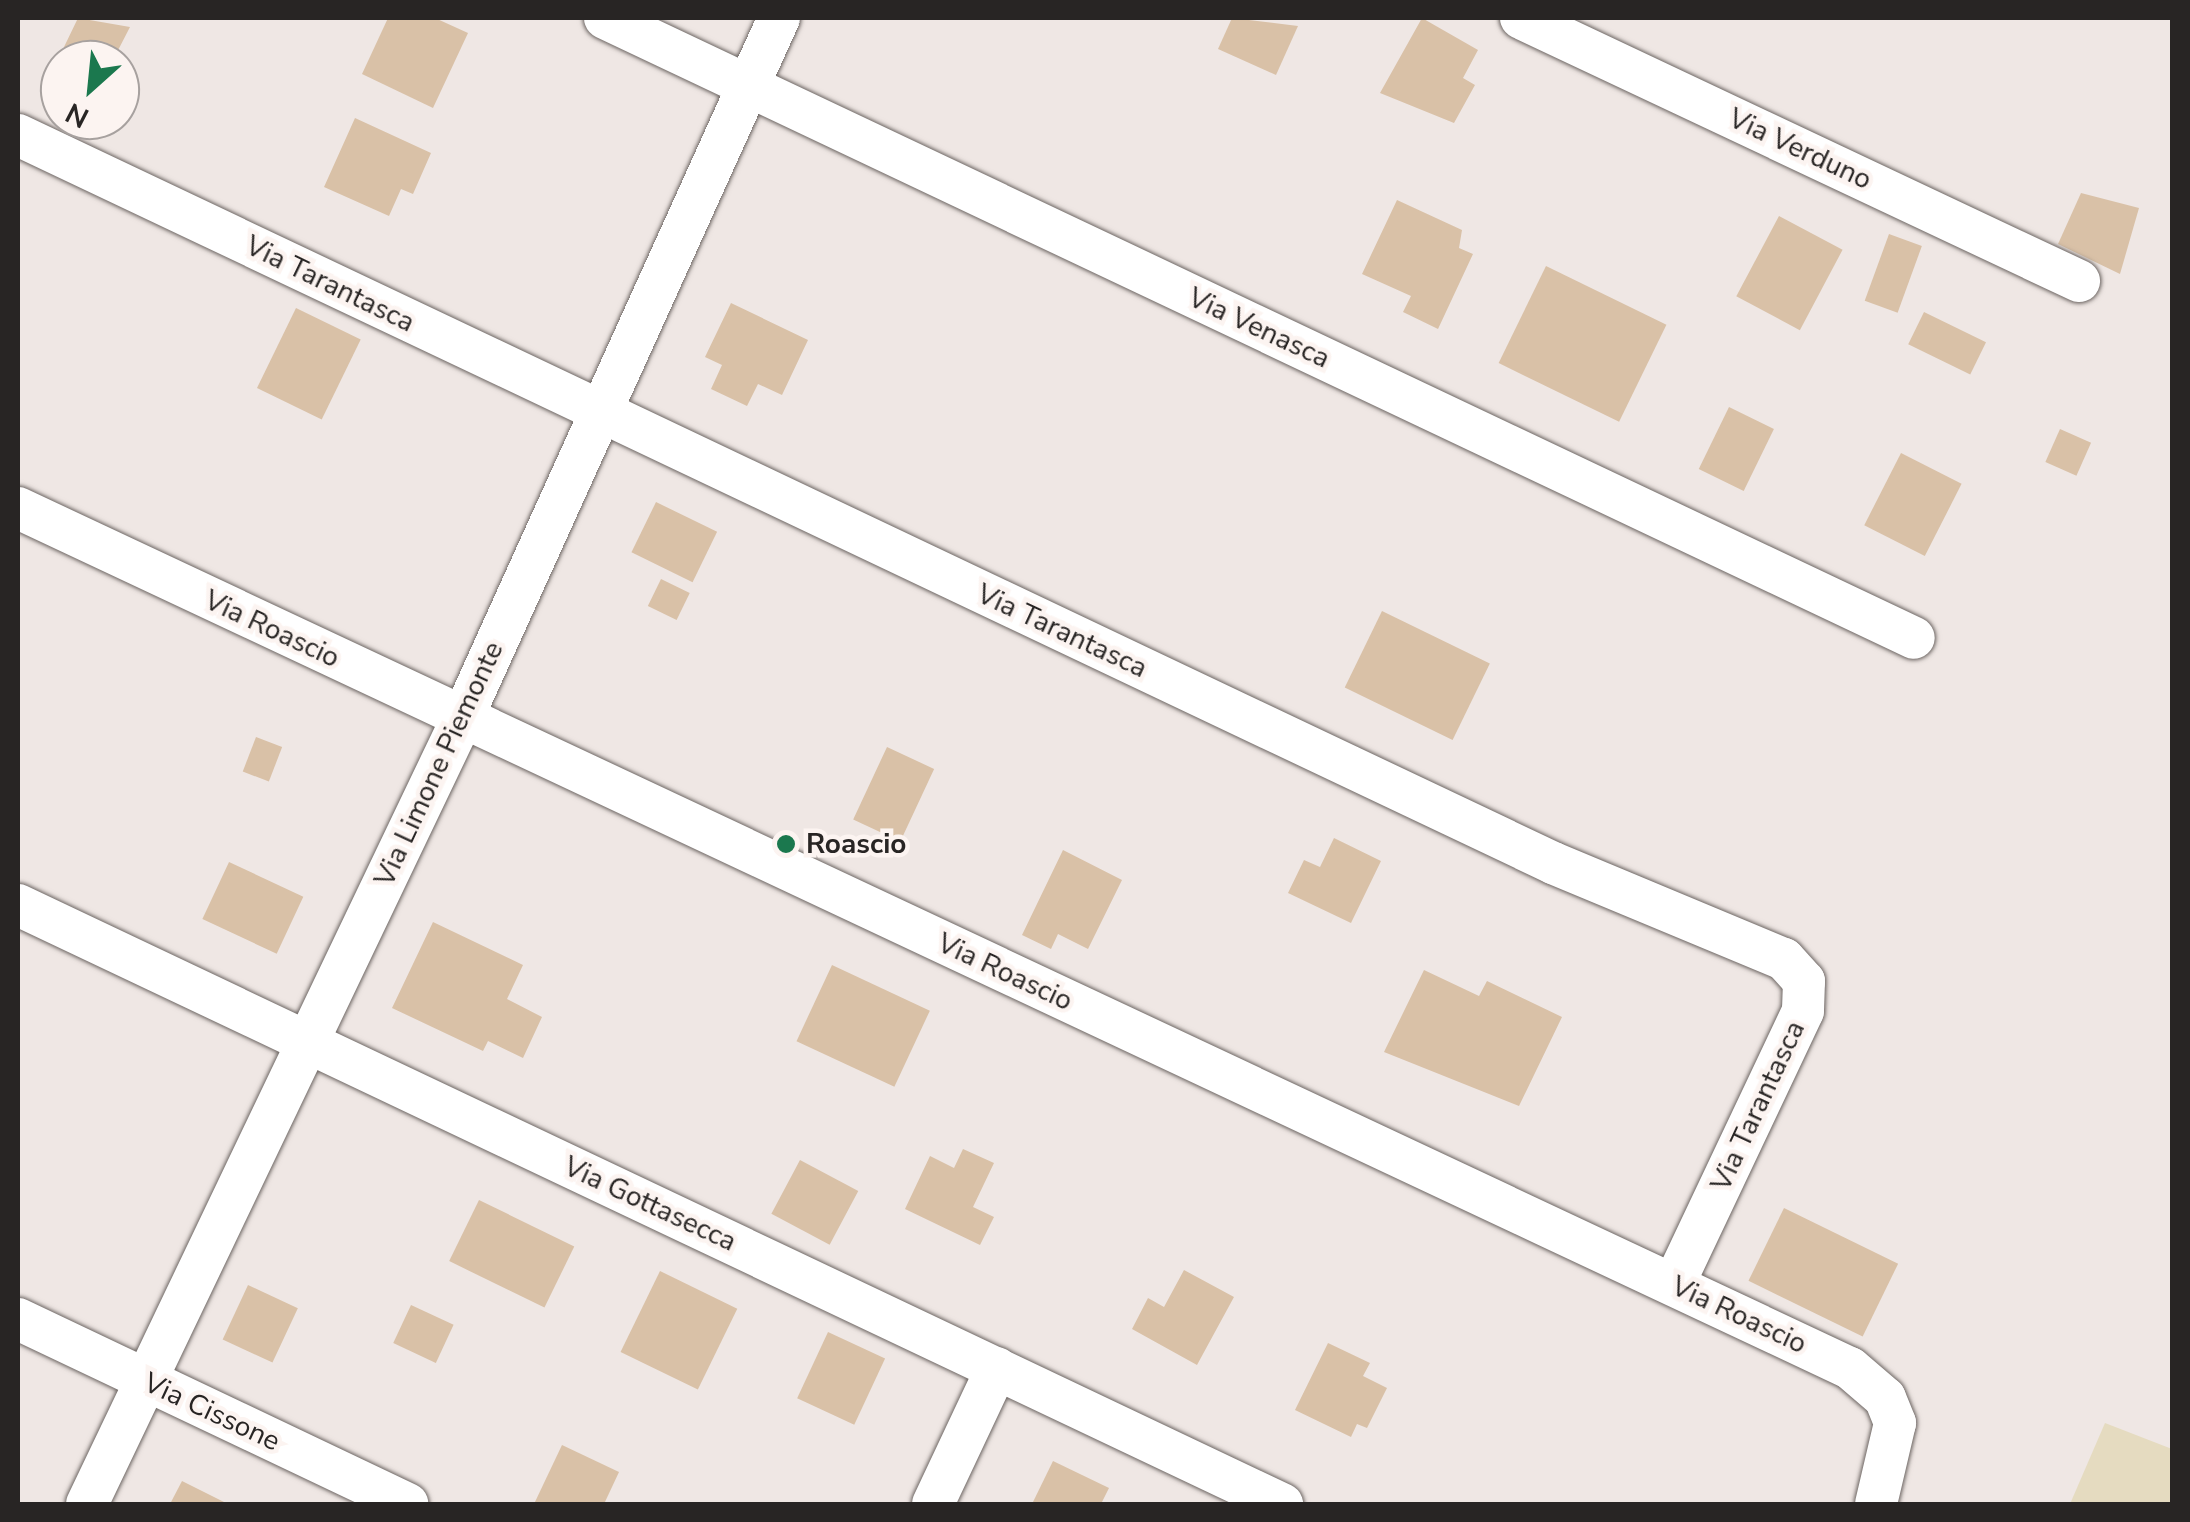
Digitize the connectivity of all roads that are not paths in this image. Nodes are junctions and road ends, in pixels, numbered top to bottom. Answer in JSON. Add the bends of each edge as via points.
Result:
{"nodes":[{"id":1,"x":605,"y":18,"type":"edge"},
{"id":2,"x":779,"y":18,"type":"edge"},
{"id":3,"x":1521,"y":18,"type":"edge"},
{"id":4,"x":747,"y":86,"type":"junction"},
{"id":5,"x":18,"y":135,"type":"edge"},
{"id":6,"x":2079,"y":281,"type":"dead end"},
{"id":7,"x":597,"y":412,"type":"junction"},
{"id":8,"x":18,"y":508,"type":"edge"},
{"id":9,"x":1914,"y":638,"type":"dead end"},
{"id":10,"x":462,"y":719,"type":"junction"},
{"id":11,"x":18,"y":905,"type":"edge"},
{"id":12,"x":308,"y":1043,"type":"junction"},
{"id":13,"x":1674,"y":1284,"type":"junction"},
{"id":14,"x":18,"y":1319,"type":"edge"},
{"id":15,"x":997,"y":1368,"type":"junction"},
{"id":16,"x":144,"y":1380,"type":"junction"},
{"id":17,"x":86,"y":1504,"type":"edge"},
{"id":18,"x":407,"y":1504,"type":"edge"},
{"id":19,"x":934,"y":1504,"type":"edge"},
{"id":20,"x":1282,"y":1504,"type":"edge"},
{"id":21,"x":1876,"y":1504,"type":"edge"}],
"edges":[{"from":1,"to":4,"type":"street","name":"Via Venasca"},
{"from":2,"to":4,"type":"street","name":"Via Limone Piemonte"},
{"from":3,"to":6,"type":"street","name":"Via Verduno"},
{"from":4,"to":7,"type":"street","name":"Via Limone Piemonte"},
{"from":4,"to":9,"type":"street","name":"Via Venasca"},
{"from":5,"to":7,"type":"street","name":"Via Tarantasca"},
{"from":7,"to":10,"type":"street","name":"Via Limone Piemonte"},
{"from":7,"to":13,"type":"street","name":"Via Tarantasca","via":[[1553,863],[1791,964],[1804,981],[1802,1011]]},
{"from":8,"to":10,"type":"street","name":"Via Roascio"},
{"from":10,"to":12,"type":"street","name":"Via Limone Piemonte"},
{"from":10,"to":13,"type":"street","name":"Via Roascio"},
{"from":11,"to":12,"type":"street","name":"Via Gottasecca"},
{"from":12,"to":15,"type":"street","name":"Via Gottasecca"},
{"from":12,"to":16,"type":"street","name":"Via Limone Piemonte"},
{"from":13,"to":21,"type":"street","name":"Via Roascio","via":[[1876,1387],[1896,1434]]},
{"from":14,"to":16,"type":"street","name":"Via Cissone"},
{"from":15,"to":19,"type":"street"},
{"from":15,"to":20,"type":"street","name":"Via Gottasecca"},
{"from":16,"to":17,"type":"street","name":"Via Limone Piemonte"},
{"from":16,"to":18,"type":"street","name":"Via Cissone"}]}
